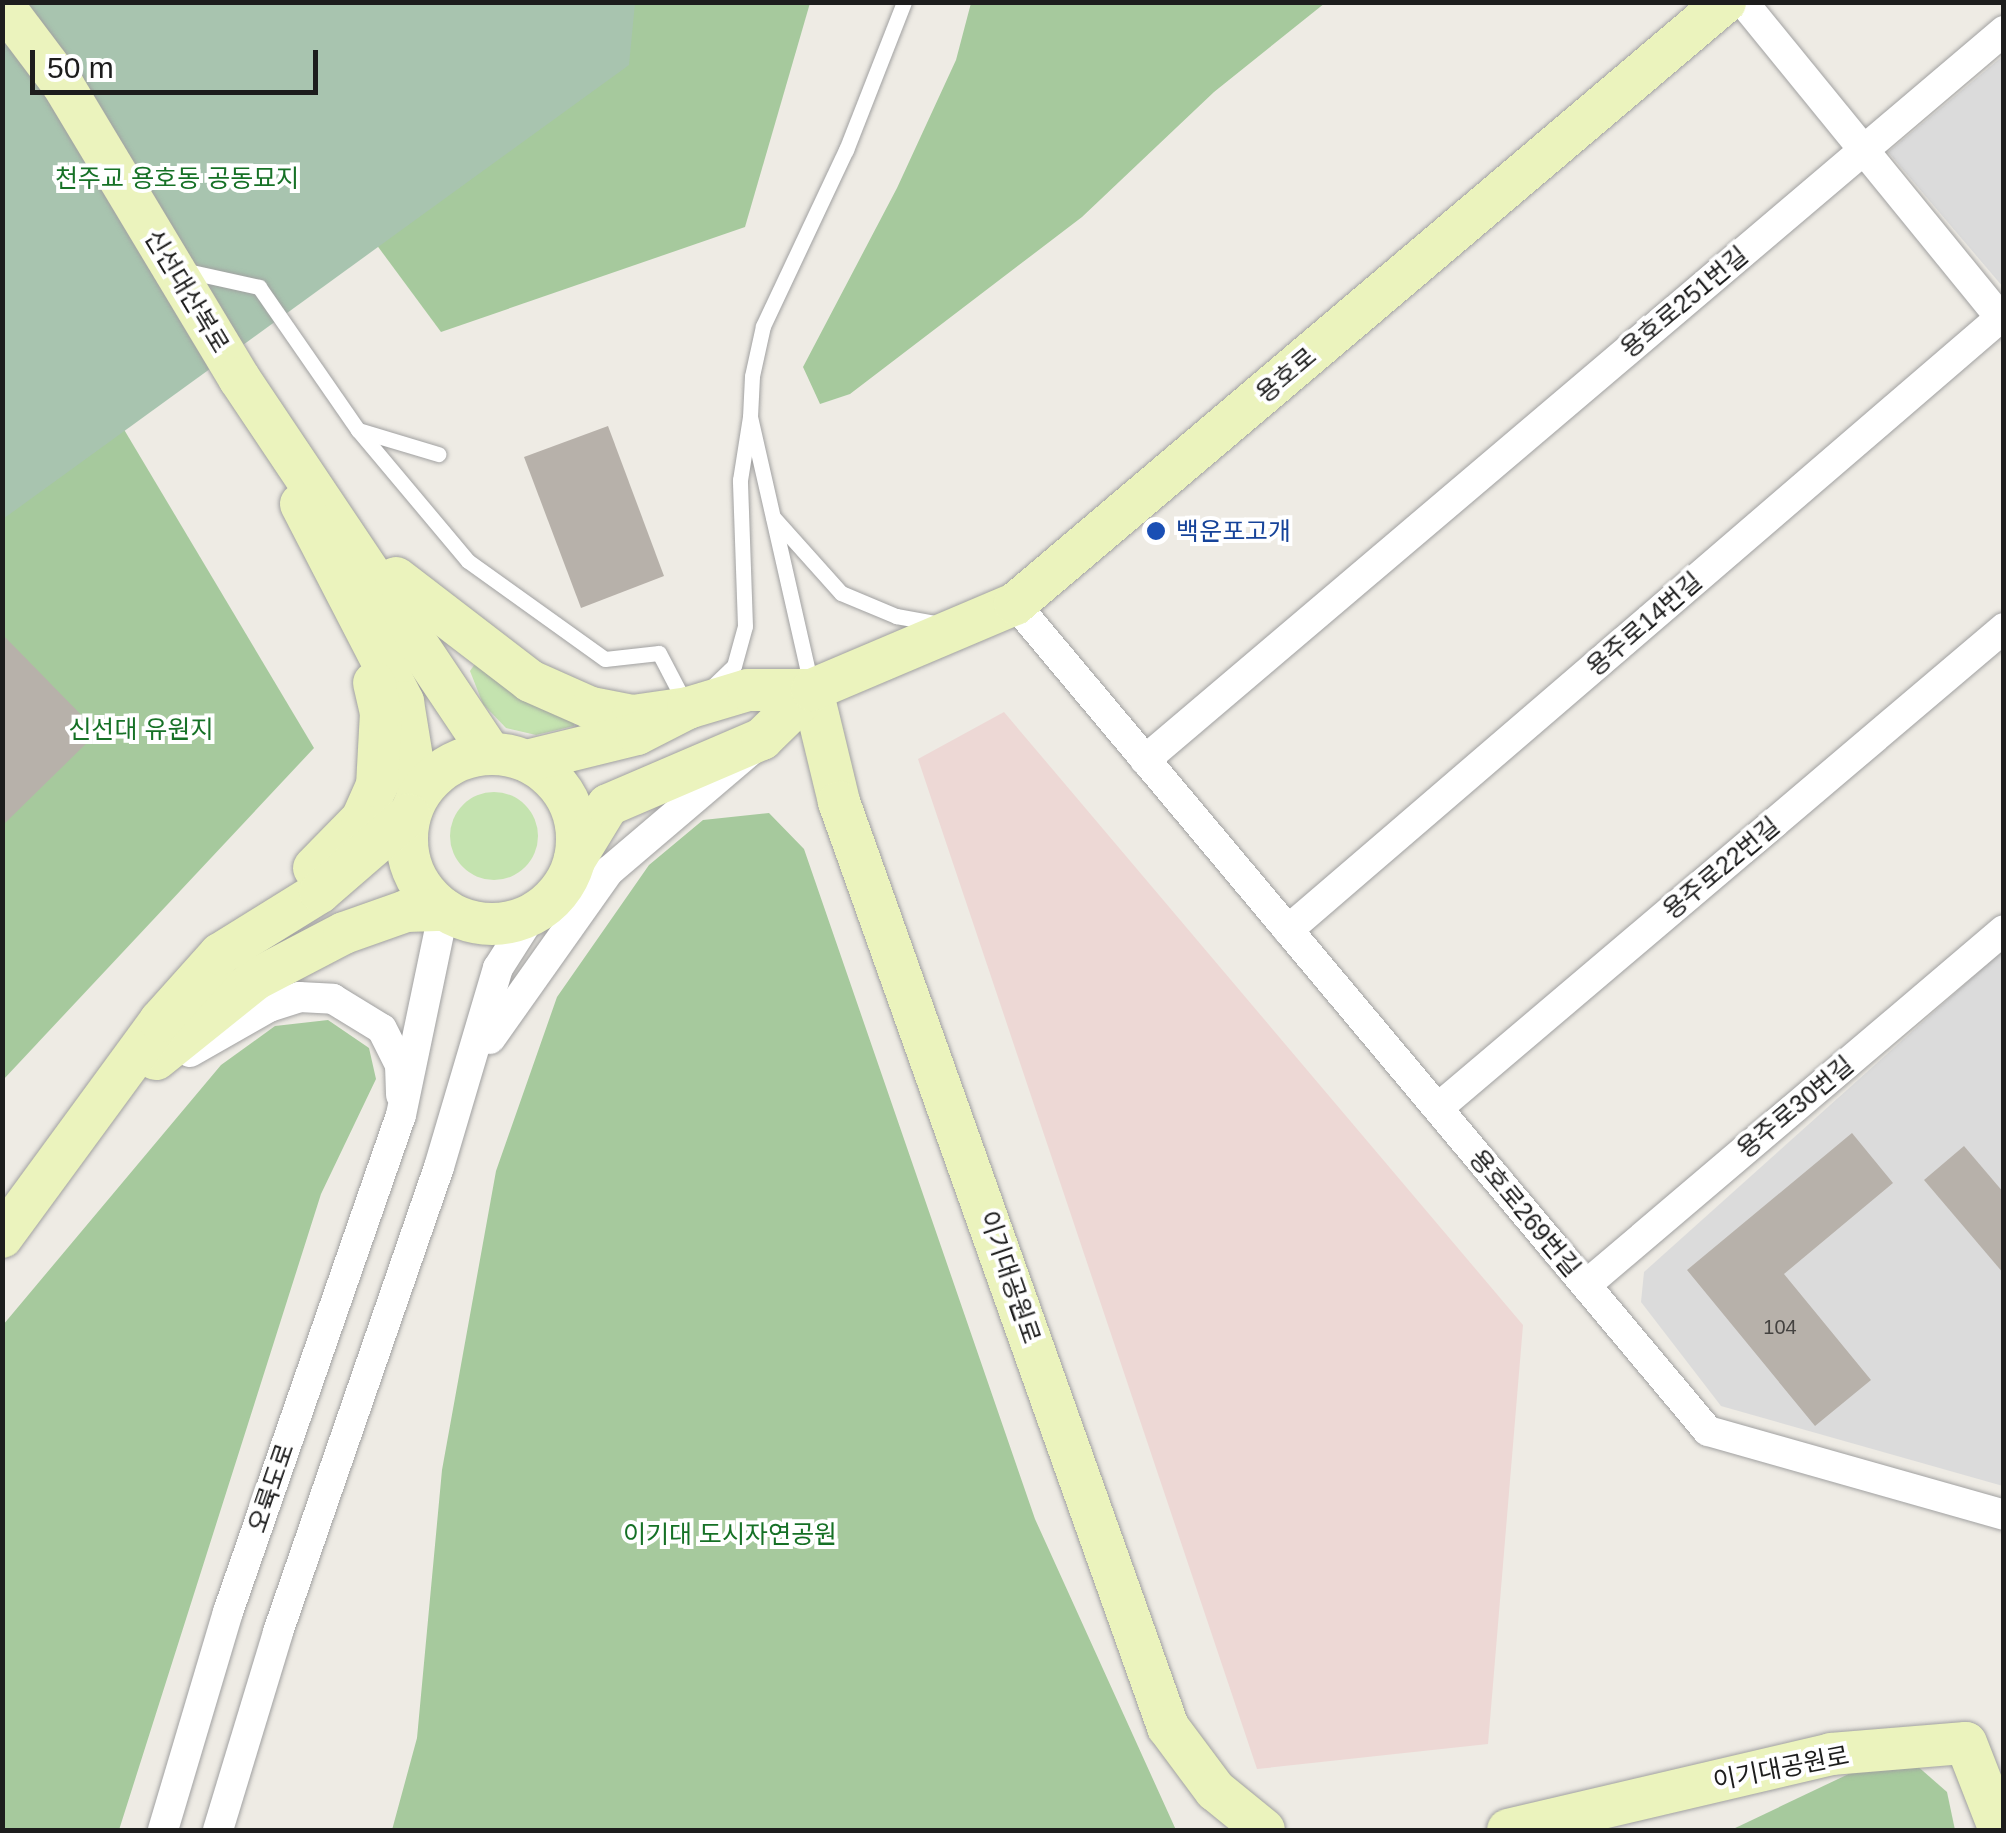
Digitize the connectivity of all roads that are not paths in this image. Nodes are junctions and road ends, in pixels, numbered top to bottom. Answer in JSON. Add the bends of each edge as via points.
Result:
{"nodes":[{"id":1,"x":904,"y":2,"type":"edge"},
{"id":2,"x":1726,"y":2,"type":"edge"},
{"id":3,"x":1743,"y":2,"type":"edge"},
{"id":4,"x":2,"y":4,"type":"edge"},
{"id":5,"x":2004,"y":30,"type":"edge"},
{"id":6,"x":1863,"y":150,"type":"junction"},
{"id":7,"x":173,"y":269,"type":"junction"},
{"id":8,"x":2002,"y":320,"type":"edge"},
{"id":9,"x":239,"y":378,"type":"junction"},
{"id":10,"x":750,"y":417,"type":"junction"},
{"id":11,"x":358,"y":430,"type":"junction"},
{"id":12,"x":438,"y":454,"type":"dead end"},
{"id":13,"x":771,"y":514,"type":"junction"},
{"id":14,"x":344,"y":529,"type":"junction"},
{"id":15,"x":1016,"y":604,"type":"junction"},
{"id":16,"x":360,"y":624,"type":"junction"},
{"id":17,"x":960,"y":628,"type":"junction"},
{"id":18,"x":2004,"y":628,"type":"edge"},
{"id":19,"x":812,"y":690,"type":"junction"},
{"id":20,"x":688,"y":708,"type":"junction"},
{"id":21,"x":762,"y":739,"type":"junction"},
{"id":22,"x":508,"y":757,"type":"junction"},
{"id":23,"x":1146,"y":760,"type":"junction"},
{"id":24,"x":414,"y":805,"type":"junction"},
{"id":25,"x":575,"y":860,"type":"junction"},
{"id":26,"x":554,"y":899,"type":"junction"},
{"id":27,"x":444,"y":910,"type":"junction"},
{"id":28,"x":1288,"y":930,"type":"junction"},
{"id":29,"x":2004,"y":930,"type":"edge"},
{"id":30,"x":240,"y":939,"type":"junction"},
{"id":31,"x":109,"y":1098,"type":"junction"},
{"id":32,"x":1438,"y":1108,"type":"junction"},
{"id":33,"x":402,"y":1115,"type":"junction"},
{"id":34,"x":453,"y":1119,"type":"junction"},
{"id":35,"x":2,"y":1237,"type":"edge"},
{"id":36,"x":1586,"y":1285,"type":"junction"},
{"id":37,"x":2004,"y":1515,"type":"edge"},
{"id":38,"x":1966,"y":1743,"type":"junction"},
{"id":39,"x":2004,"y":1762,"type":"edge"},
{"id":40,"x":162,"y":1830,"type":"edge"},
{"id":41,"x":218,"y":1830,"type":"edge"},
{"id":42,"x":1264,"y":1830,"type":"edge"},
{"id":43,"x":1508,"y":1830,"type":"edge"},
{"id":44,"x":2000,"y":1830,"type":"edge"}],
"edges":[{"from":1,"to":10,"type":"lane","via":[[846,150],[763,326]]},
{"from":2,"to":15,"type":"main road","name":"용호로"},
{"from":3,"to":6,"type":"street"},
{"from":4,"to":7,"type":"main road","name":"신선대산복로","via":[[63,85]]},
{"from":5,"to":6,"type":"street","name":"용호로251번길"},
{"from":6,"to":8,"type":"street"},
{"from":6,"to":23,"type":"street","name":"용호로251번길"},
{"from":7,"to":9,"type":"main road","name":"신선대산복로"},
{"from":7,"to":11,"type":"lane","via":[[259,288]]},
{"from":8,"to":28,"type":"street","name":"용주로14번길"},
{"from":9,"to":14,"type":"main road"},
{"from":9,"to":16,"type":"main road"},
{"from":10,"to":13,"type":"lane"},
{"from":10,"to":20,"type":"lane","via":[[740,480],[745,626],[734,666]]},
{"from":11,"to":12,"type":"lane"},
{"from":11,"to":20,"type":"lane","via":[[468,561],[605,659],[659,653]]},
{"from":13,"to":17,"type":"lane","via":[[841,592],[896,616]]},
{"from":13,"to":19,"type":"lane","via":[[799,611]]},
{"from":14,"to":20,"type":"main road","via":[[456,630],[530,681],[591,708],[633,716]]},
{"from":14,"to":22,"type":"main road"},
{"from":15,"to":17,"type":"main road","name":"용호로"},
{"from":15,"to":23,"type":"street","name":"용호로269번길"},
{"from":16,"to":24,"type":"main road","via":[[403,702]]},
{"from":16,"to":30,"type":"main road","via":[[381,713],[377,786],[362,819],[333,852]]},
{"from":17,"to":19,"type":"main road","name":"용호로"},
{"from":18,"to":32,"type":"street","name":"용주로22번길"},
{"from":19,"to":20,"type":"main road","via":[[748,690]]},
{"from":19,"to":21,"type":"main road"},
{"from":19,"to":42,"type":"main road","name":"이기대공원로","via":[[838,802],[1168,1727],[1215,1790]]},
{"from":20,"to":22,"type":"main road","via":[[637,734]]},
{"from":21,"to":25,"type":"main road","via":[[608,805]]},
{"from":21,"to":34,"type":"street","via":[[726,777],[668,816],[609,870],[499,1017]]},
{"from":22,"to":24,"type":"main road","via":[[462,758]]},
{"from":22,"to":25,"type":"main road","via":[[569,802]]},
{"from":23,"to":28,"type":"street","name":"용호로269번길"},
{"from":24,"to":27,"type":"main road","via":[[411,868]]},
{"from":24,"to":30,"type":"main road","via":[[390,838],[320,892]]},
{"from":25,"to":26,"type":"main road"},
{"from":26,"to":27,"type":"main road","via":[[512,923],[489,925]]},
{"from":26,"to":34,"type":"street","via":[[526,924],[498,968]]},
{"from":27,"to":31,"type":"main road","via":[[373,920],[256,979]]},
{"from":27,"to":33,"type":"street","name":"오륙도로"},
{"from":28,"to":32,"type":"street","name":"용호로269번길"},
{"from":29,"to":36,"type":"street","name":"용주로30번길"},
{"from":30,"to":31,"type":"main road","via":[[160,1021]]},
{"from":31,"to":33,"type":"street","via":[[254,1015],[300,997],[332,1000],[382,1030],[400,1064]]},
{"from":31,"to":35,"type":"main road"},
{"from":32,"to":36,"type":"street","name":"용호로269번길"},
{"from":33,"to":40,"type":"street","name":"오륙도로","via":[[228,1612]]},
{"from":34,"to":41,"type":"street","via":[[278,1632]]},
{"from":36,"to":37,"type":"street","name":"용호로269번길","via":[[1708,1430]]},
{"from":38,"to":39,"type":"street"},
{"from":38,"to":43,"type":"main road","name":"이기대공원로","via":[[1831,1754]]},
{"from":38,"to":44,"type":"main road"}]}
